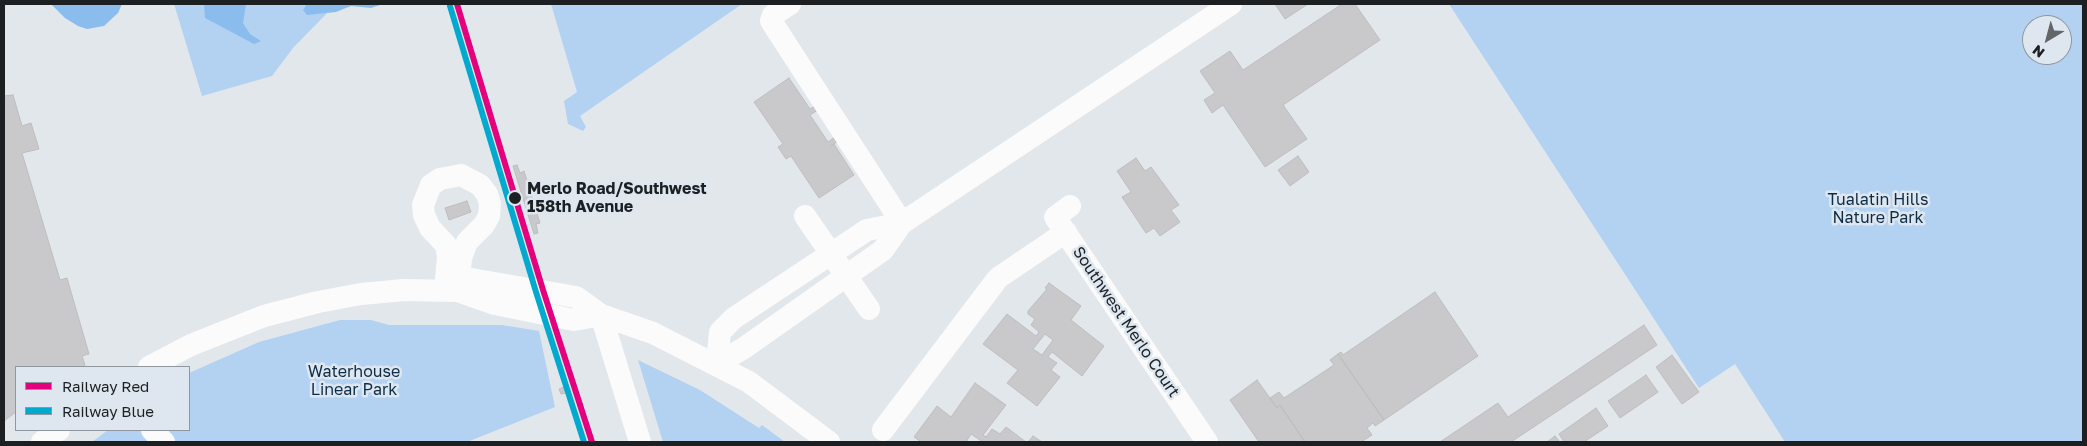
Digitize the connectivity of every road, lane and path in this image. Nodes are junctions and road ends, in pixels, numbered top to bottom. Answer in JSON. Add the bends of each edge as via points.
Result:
{"nodes":[{"id":1,"x":790,"y":4,"type":"edge"},
{"id":2,"x":1231,"y":4,"type":"edge"},
{"id":3,"x":1070,"y":206,"type":"dead end"},
{"id":4,"x":805,"y":216,"type":"dead end"},
{"id":5,"x":902,"y":223,"type":"junction"},
{"id":6,"x":1066,"y":232,"type":"junction"},
{"id":7,"x":830,"y":253,"type":"junction"},
{"id":8,"x":845,"y":276,"type":"junction"},
{"id":9,"x":451,"y":290,"type":"junction"},
{"id":10,"x":869,"y":309,"type":"dead end"},
{"id":11,"x":601,"y":315,"type":"junction"},
{"id":12,"x":717,"y":364,"type":"junction"},
{"id":13,"x":152,"y":366,"type":"edge"},
{"id":14,"x":883,"y":430,"type":"dead end"},
{"id":15,"x":58,"y":431,"type":"edge"},
{"id":16,"x":153,"y":431,"type":"edge"},
{"id":17,"x":42,"y":442,"type":"edge"},
{"id":18,"x":164,"y":442,"type":"edge"},
{"id":19,"x":640,"y":442,"type":"edge"},
{"id":20,"x":828,"y":442,"type":"edge"},
{"id":21,"x":1207,"y":442,"type":"edge"}],
"edges":[{"from":1,"to":5,"type":"street","via":[[773,15],[771,21]]},
{"from":2,"to":5,"type":"street"},
{"from":3,"to":6,"type":"street","name":"Southwest Merlo Court","via":[[1055,217]]},
{"from":4,"to":7,"type":"street"},
{"from":5,"to":7,"type":"street","via":[[867,230]]},
{"from":5,"to":8,"type":"street","via":[[883,250]]},
{"from":6,"to":14,"type":"street","via":[[998,278]]},
{"from":6,"to":21,"type":"street","name":"Southwest Merlo Court"},
{"from":7,"to":8,"type":"street"},
{"from":7,"to":12,"type":"street","via":[[734,318],[720,332]]},
{"from":8,"to":10,"type":"street"},
{"from":8,"to":12,"type":"street"},
{"from":9,"to":9,"type":"street","via":[[466,242],[489,216],[487,194],[480,185],[461,175],[440,179],[431,185],[423,205],[430,228],[446,245]]},
{"from":9,"to":11,"type":"street","via":[[471,279],[543,290],[576,297]]},
{"from":9,"to":13,"type":"street","via":[[362,294],[300,306],[230,328]]},
{"from":11,"to":12,"type":"street","via":[[654,334]]},
{"from":11,"to":19,"type":"street"},
{"from":12,"to":20,"type":"street","via":[[749,382]]},
{"from":15,"to":17,"type":"street"},
{"from":16,"to":18,"type":"street"}]}
